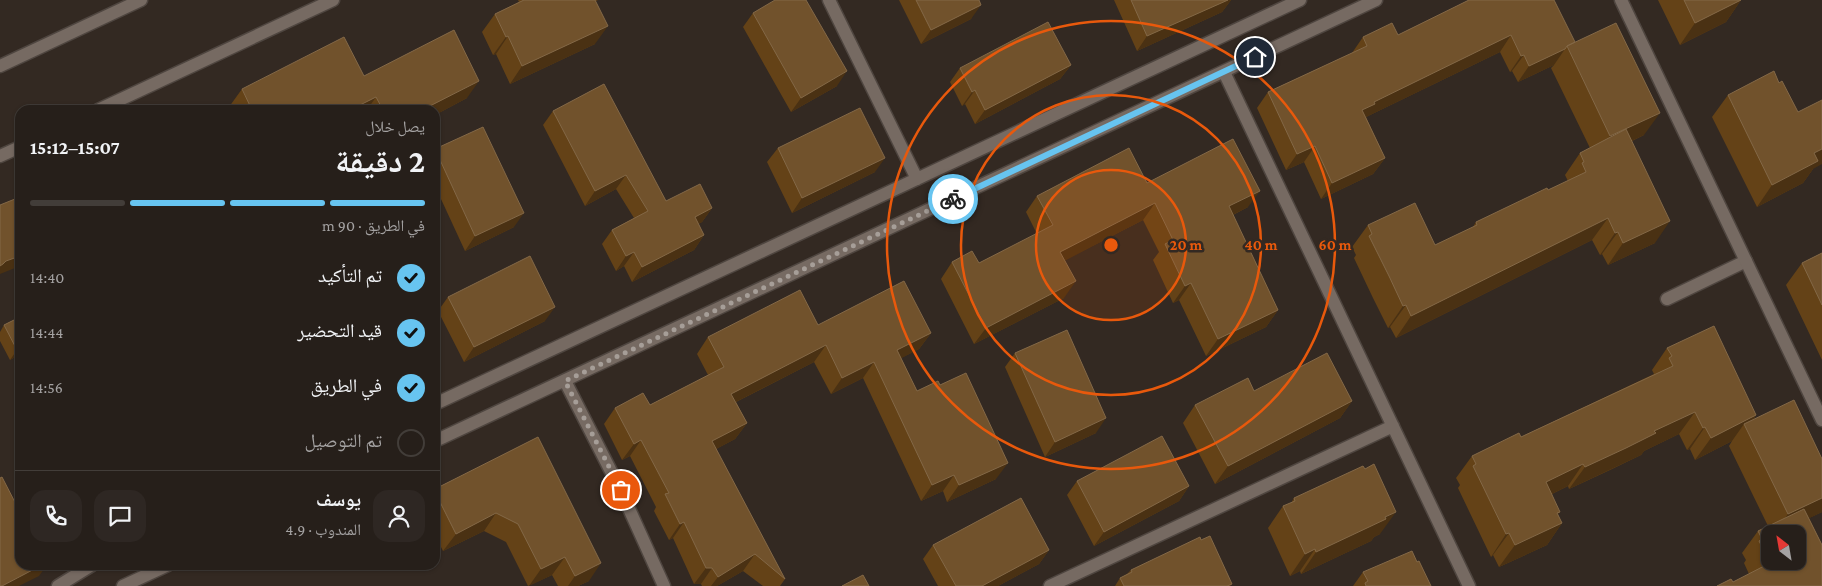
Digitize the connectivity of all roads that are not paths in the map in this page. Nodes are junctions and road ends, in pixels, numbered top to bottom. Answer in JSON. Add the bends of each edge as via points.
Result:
{"nodes":[{"id":1,"x":141,"y":0,"type":"edge"},
{"id":2,"x":333,"y":0,"type":"edge"},
{"id":3,"x":830,"y":0,"type":"edge"},
{"id":4,"x":1300,"y":0,"type":"edge"},
{"id":5,"x":1376,"y":0,"type":"edge"},
{"id":6,"x":1621,"y":0,"type":"edge"},
{"id":7,"x":0,"y":66,"type":"edge"},
{"id":8,"x":1224,"y":72,"type":"junction"},
{"id":9,"x":109,"y":105,"type":"edge"},
{"id":10,"x":15,"y":148,"type":"edge"},
{"id":11,"x":0,"y":156,"type":"edge"},
{"id":12,"x":917,"y":179,"type":"junction"},
{"id":13,"x":1746,"y":261,"type":"junction"},
{"id":14,"x":1667,"y":299,"type":"dead end"},
{"id":15,"x":565,"y":381,"type":"junction"},
{"id":16,"x":440,"y":402,"type":"edge"},
{"id":17,"x":1822,"y":420,"type":"edge"},
{"id":18,"x":1393,"y":426,"type":"junction"},
{"id":19,"x":440,"y":439,"type":"edge"},
{"id":20,"x":84,"y":570,"type":"edge"},
{"id":21,"x":157,"y":570,"type":"edge"},
{"id":22,"x":58,"y":586,"type":"edge"},
{"id":23,"x":122,"y":586,"type":"edge"},
{"id":24,"x":664,"y":586,"type":"edge"},
{"id":25,"x":1050,"y":586,"type":"edge"},
{"id":26,"x":1469,"y":586,"type":"edge"}],
"edges":[{"from":1,"to":7,"type":"street"},
{"from":2,"to":9,"type":"street"},
{"from":3,"to":12,"type":"street"},
{"from":4,"to":12,"type":"street"},
{"from":5,"to":8,"type":"street"},
{"from":6,"to":13,"type":"street"},
{"from":8,"to":15,"type":"street"},
{"from":8,"to":18,"type":"street"},
{"from":10,"to":11,"type":"street"},
{"from":12,"to":16,"type":"street"},
{"from":13,"to":14,"type":"street"},
{"from":13,"to":17,"type":"street"},
{"from":15,"to":19,"type":"street"},
{"from":15,"to":24,"type":"street","via":[[621,490]]},
{"from":18,"to":25,"type":"street"},
{"from":18,"to":26,"type":"street"},
{"from":20,"to":22,"type":"street"},
{"from":21,"to":23,"type":"street"}]}
